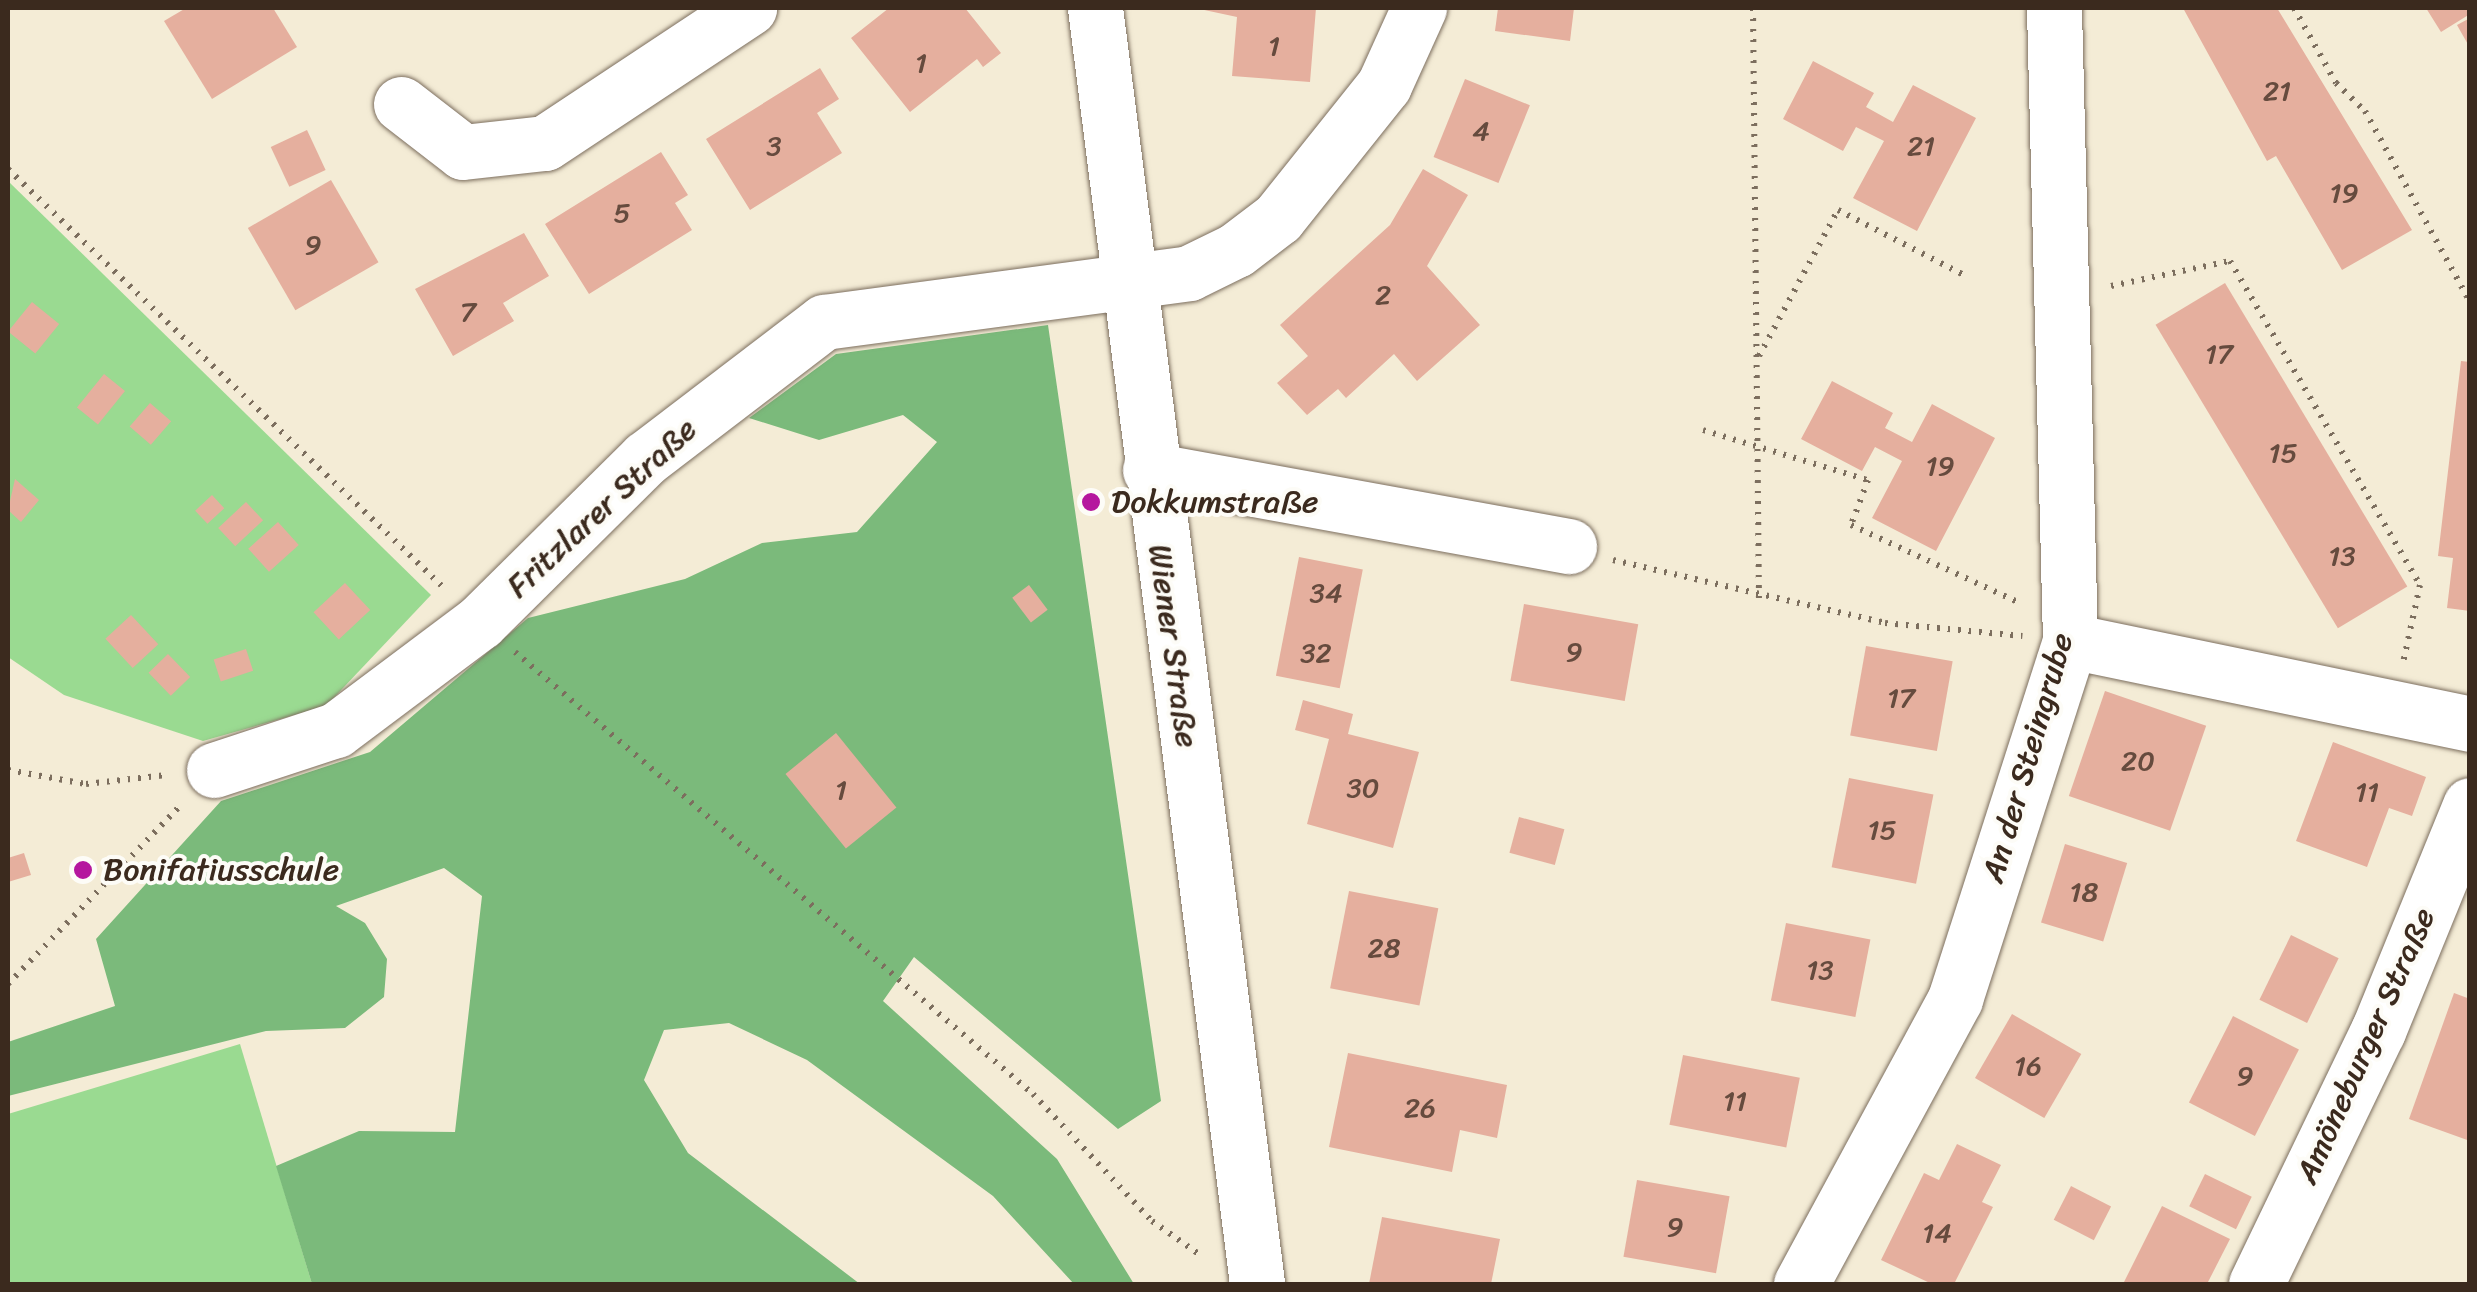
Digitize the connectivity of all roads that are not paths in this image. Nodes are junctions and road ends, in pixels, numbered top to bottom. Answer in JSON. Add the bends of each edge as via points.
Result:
{"nodes":[{"id":1,"x":749,"y":8,"type":"edge"},
{"id":2,"x":1095,"y":8,"type":"edge"},
{"id":3,"x":1419,"y":8,"type":"edge"},
{"id":4,"x":2054,"y":8,"type":"edge"},
{"id":5,"x":401,"y":104,"type":"dead end"},
{"id":6,"x":1126,"y":280,"type":"junction"},
{"id":7,"x":1150,"y":470,"type":"junction"},
{"id":8,"x":1568,"y":546,"type":"road end"},
{"id":9,"x":2069,"y":625,"type":"junction"},
{"id":10,"x":2470,"y":724,"type":"edge"},
{"id":11,"x":214,"y":770,"type":"road end"},
{"id":12,"x":2470,"y":805,"type":"edge"},
{"id":13,"x":1235,"y":1274,"type":"edge"},
{"id":14,"x":1800,"y":1284,"type":"edge"},
{"id":15,"x":2256,"y":1284,"type":"edge"}],
"edges":[{"from":1,"to":5,"type":"street","via":[[544,143],[463,152]]},
{"from":2,"to":6,"type":"street","name":"Wiener Straße"},
{"from":3,"to":6,"type":"street","via":[[1384,85],[1278,218],[1188,273]]},
{"from":4,"to":9,"type":"street","name":"An der Steingrube"},
{"from":6,"to":7,"type":"street","name":"Wiener Straße"},
{"from":6,"to":11,"type":"street","name":"Fritzlarer Straße","via":[[824,322],[646,458],[480,622],[336,730]]},
{"from":7,"to":8,"type":"street"},
{"from":7,"to":13,"type":"street","name":"Wiener Straße"},
{"from":9,"to":10,"type":"street"},
{"from":9,"to":14,"type":"street","name":"An der Steingrube","via":[[1955,999]]},
{"from":12,"to":15,"type":"street","name":"Amöneburger Straße","via":[[2378,1031]]}]}
